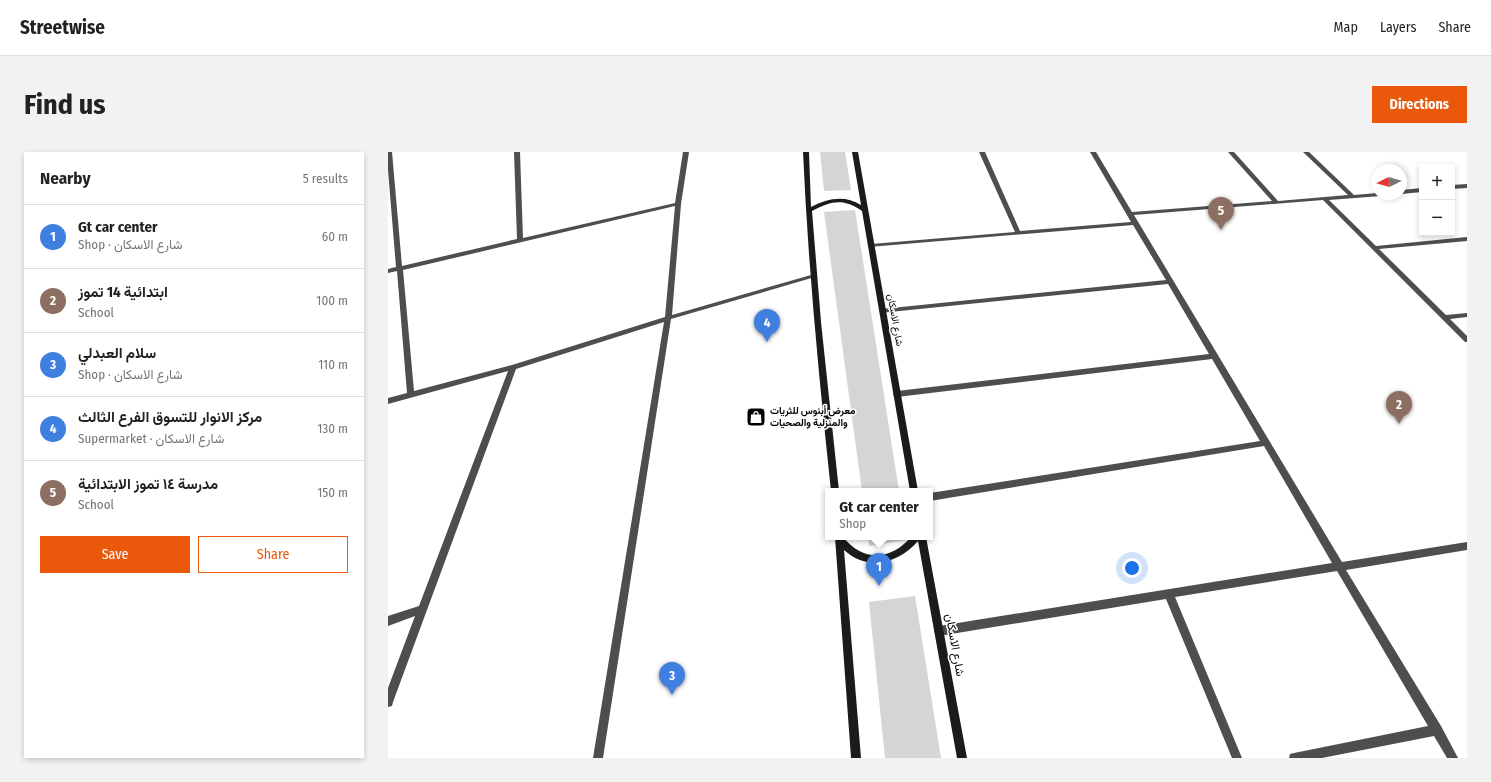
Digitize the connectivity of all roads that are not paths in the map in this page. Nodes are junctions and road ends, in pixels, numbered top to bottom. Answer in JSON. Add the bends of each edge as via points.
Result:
{"nodes":[{"id":1,"x":389,"y":152,"type":"edge"},
{"id":2,"x":518,"y":152,"type":"edge"},
{"id":3,"x":686,"y":152,"type":"edge"},
{"id":4,"x":806,"y":152,"type":"edge"},
{"id":5,"x":855,"y":152,"type":"edge"},
{"id":6,"x":982,"y":152,"type":"edge"},
{"id":7,"x":1093,"y":152,"type":"edge"},
{"id":8,"x":1231,"y":152,"type":"edge"},
{"id":9,"x":1306,"y":152,"type":"edge"},
{"id":10,"x":1467,"y":186,"type":"edge"},
{"id":11,"x":1455,"y":187,"type":"edge"},
{"id":12,"x":1419,"y":190,"type":"edge"},
{"id":13,"x":1407,"y":191,"type":"edge"},
{"id":14,"x":1371,"y":195,"type":"edge"},
{"id":15,"x":1353,"y":197,"type":"junction"},
{"id":16,"x":1325,"y":199,"type":"junction"},
{"id":17,"x":1277,"y":203,"type":"junction"},
{"id":18,"x":678,"y":204,"type":"junction"},
{"id":19,"x":866,"y":210,"type":"junction"},
{"id":20,"x":808,"y":211,"type":"junction"},
{"id":21,"x":1131,"y":214,"type":"junction"},
{"id":22,"x":1136,"y":223,"type":"junction"},
{"id":23,"x":1018,"y":233,"type":"junction"},
{"id":24,"x":1467,"y":239,"type":"edge"},
{"id":25,"x":520,"y":240,"type":"junction"},
{"id":26,"x":871,"y":246,"type":"junction"},
{"id":27,"x":1374,"y":248,"type":"junction"},
{"id":28,"x":400,"y":268,"type":"junction"},
{"id":29,"x":388,"y":271,"type":"edge"},
{"id":30,"x":813,"y":276,"type":"junction"},
{"id":31,"x":1170,"y":282,"type":"junction"},
{"id":32,"x":882,"y":311,"type":"junction"},
{"id":33,"x":1467,"y":315,"type":"edge"},
{"id":34,"x":1445,"y":317,"type":"junction"},
{"id":35,"x":668,"y":318,"type":"junction"},
{"id":36,"x":1467,"y":340,"type":"edge"},
{"id":37,"x":1214,"y":356,"type":"junction"},
{"id":38,"x":512,"y":367,"type":"junction"},
{"id":39,"x":897,"y":394,"type":"junction"},
{"id":40,"x":411,"y":395,"type":"junction"},
{"id":41,"x":388,"y":401,"type":"edge"},
{"id":42,"x":1265,"y":443,"type":"junction"},
{"id":43,"x":835,"y":488,"type":"edge"},
{"id":44,"x":913,"y":488,"type":"edge"},
{"id":45,"x":933,"y":497,"type":"edge"},
{"id":46,"x":839,"y":540,"type":"edge"},
{"id":47,"x":840,"y":540,"type":"edge"},
{"id":48,"x":913,"y":540,"type":"edge"},
{"id":49,"x":923,"y":540,"type":"edge"},
{"id":50,"x":1467,"y":546,"type":"edge"},
{"id":51,"x":1340,"y":566,"type":"junction"},
{"id":52,"x":1168,"y":595,"type":"junction"},
{"id":53,"x":423,"y":609,"type":"junction"},
{"id":54,"x":388,"y":621,"type":"edge"},
{"id":55,"x":939,"y":631,"type":"junction"},
{"id":56,"x":388,"y":702,"type":"edge"},
{"id":57,"x":1437,"y":730,"type":"junction"},
{"id":58,"x":598,"y":758,"type":"edge"},
{"id":59,"x":856,"y":758,"type":"edge"},
{"id":60,"x":962,"y":758,"type":"edge"},
{"id":61,"x":1238,"y":758,"type":"edge"},
{"id":62,"x":1294,"y":758,"type":"edge"},
{"id":63,"x":1454,"y":758,"type":"edge"}],
"edges":[{"from":1,"to":28,"type":"street"},
{"from":2,"to":25,"type":"street"},
{"from":3,"to":18,"type":"street"},
{"from":4,"to":20,"type":"main road"},
{"from":5,"to":19,"type":"main road","name":"شارع الاسكان"},
{"from":6,"to":23,"type":"street"},
{"from":7,"to":21,"type":"street"},
{"from":8,"to":17,"type":"street"},
{"from":9,"to":15,"type":"street"},
{"from":10,"to":11,"type":"street"},
{"from":12,"to":13,"type":"street"},
{"from":14,"to":15,"type":"street"},
{"from":15,"to":16,"type":"street"},
{"from":16,"to":17,"type":"street"},
{"from":16,"to":27,"type":"street"},
{"from":17,"to":21,"type":"street"},
{"from":18,"to":25,"type":"street"},
{"from":18,"to":35,"type":"street"},
{"from":19,"to":20,"type":"main road","via":[[852,201],[841,199]]},
{"from":19,"to":26,"type":"main road","name":"شارع الاسكان"},
{"from":20,"to":30,"type":"main road"},
{"from":21,"to":22,"type":"street"},
{"from":22,"to":23,"type":"street"},
{"from":22,"to":31,"type":"street"},
{"from":23,"to":26,"type":"street"},
{"from":24,"to":27,"type":"street"},
{"from":25,"to":28,"type":"street"},
{"from":26,"to":32,"type":"main road","name":"شارع الاسكان"},
{"from":27,"to":34,"type":"street"},
{"from":28,"to":29,"type":"street"},
{"from":28,"to":40,"type":"street"},
{"from":30,"to":35,"type":"street"},
{"from":30,"to":43,"type":"main road"},
{"from":31,"to":32,"type":"street"},
{"from":31,"to":37,"type":"street"},
{"from":32,"to":39,"type":"main road","name":"شارع الاسكان"},
{"from":33,"to":34,"type":"street"},
{"from":34,"to":36,"type":"street"},
{"from":35,"to":38,"type":"street"},
{"from":35,"to":58,"type":"street"},
{"from":37,"to":39,"type":"street"},
{"from":37,"to":42,"type":"street"},
{"from":38,"to":40,"type":"street"},
{"from":38,"to":53,"type":"street"},
{"from":39,"to":44,"type":"main road","name":"شارع الاسكان"},
{"from":40,"to":41,"type":"street"},
{"from":42,"to":45,"type":"street"},
{"from":42,"to":51,"type":"street"},
{"from":46,"to":59,"type":"main road"},
{"from":47,"to":48,"type":"main road","via":[[861,557],[880,560],[902,552]]},
{"from":49,"to":55,"type":"main road","name":"شارع الاسكان"},
{"from":50,"to":51,"type":"street"},
{"from":51,"to":52,"type":"street"},
{"from":51,"to":57,"type":"street"},
{"from":52,"to":55,"type":"street"},
{"from":52,"to":61,"type":"street"},
{"from":53,"to":54,"type":"street"},
{"from":53,"to":56,"type":"street"},
{"from":55,"to":60,"type":"main road","name":"شارع الاسكان"},
{"from":57,"to":62,"type":"street"},
{"from":57,"to":63,"type":"street"}]}
